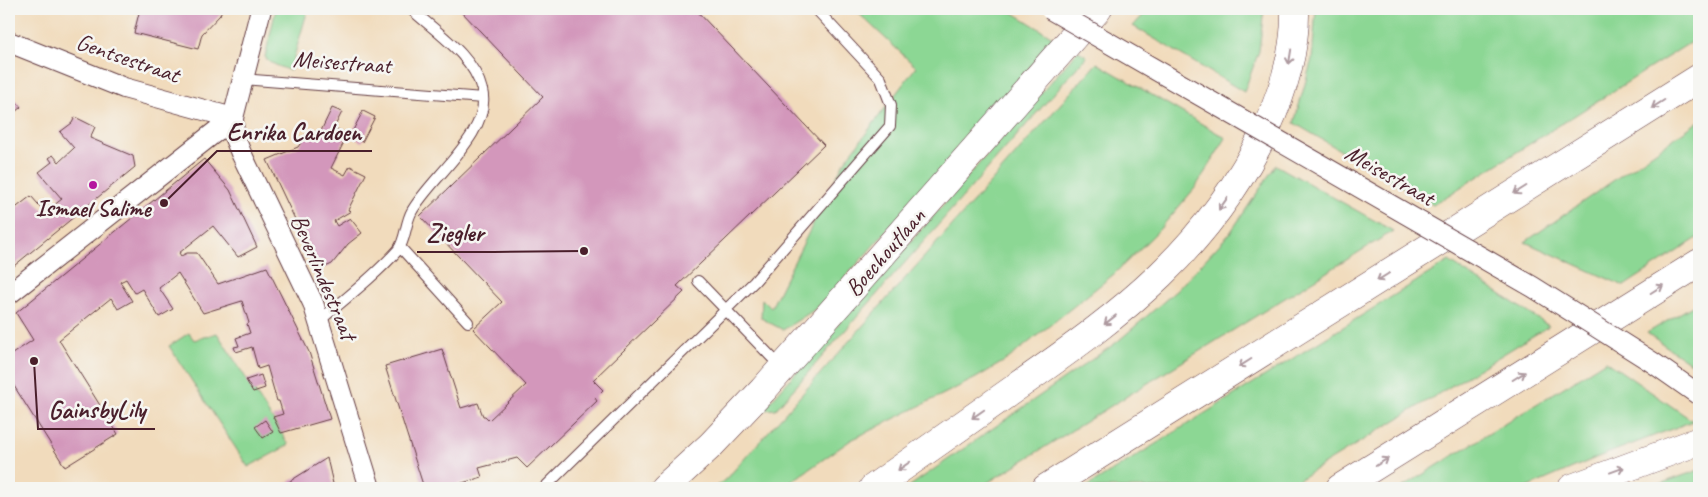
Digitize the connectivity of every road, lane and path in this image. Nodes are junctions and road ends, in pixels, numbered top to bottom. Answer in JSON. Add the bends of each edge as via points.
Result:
{"nodes":[{"id":1,"x":261,"y":9,"type":"edge"},
{"id":2,"x":411,"y":9,"type":"edge"},
{"id":3,"x":816,"y":9,"type":"edge"},
{"id":4,"x":1050,"y":9,"type":"edge"},
{"id":5,"x":1098,"y":9,"type":"edge"},
{"id":6,"x":1295,"y":9,"type":"edge"},
{"id":7,"x":9,"y":42,"type":"edge"},
{"id":8,"x":1699,"y":78,"type":"edge"},
{"id":9,"x":243,"y":79,"type":"junction"},
{"id":10,"x":483,"y":98,"type":"junction"},
{"id":11,"x":233,"y":118,"type":"junction"},
{"id":12,"x":400,"y":247,"type":"junction"},
{"id":13,"x":1699,"y":263,"type":"edge"},
{"id":14,"x":698,"y":281,"type":"dead end"},
{"id":15,"x":9,"y":294,"type":"edge"},
{"id":16,"x":726,"y":310,"type":"junction"},
{"id":17,"x":319,"y":321,"type":"junction"},
{"id":18,"x":468,"y":322,"type":"dead end"},
{"id":19,"x":782,"y":368,"type":"junction"},
{"id":20,"x":1699,"y":395,"type":"edge"},
{"id":21,"x":1699,"y":441,"type":"edge"},
{"id":22,"x":370,"y":488,"type":"edge"},
{"id":23,"x":544,"y":488,"type":"edge"},
{"id":24,"x":664,"y":488,"type":"edge"},
{"id":25,"x":873,"y":488,"type":"edge"},
{"id":26,"x":1046,"y":488,"type":"edge"},
{"id":27,"x":1340,"y":488,"type":"edge"},
{"id":28,"x":1572,"y":488,"type":"edge"}],
"edges":[{"from":1,"to":9,"type":"street"},
{"from":2,"to":10,"type":"lane","via":[[467,61],[477,75]]},
{"from":3,"to":16,"type":"lane","via":[[880,79],[891,104],[890,126]]},
{"from":4,"to":20,"type":"street","name":"Meisestraat","bridge":true,"via":[[1525,282]]},
{"from":5,"to":19,"type":"main road","name":"Boechoutlaan"},
{"from":6,"to":25,"type":"main road","one_way":true,"via":[[1287,72],[1272,115],[1249,164],[1223,205],[1192,244],[1094,332]]},
{"from":7,"to":11,"type":"street","name":"Gentsestraat","via":[[124,88]]},
{"from":8,"to":26,"type":"main road","one_way":true},
{"from":9,"to":10,"type":"lane","name":"Meisestraat"},
{"from":9,"to":11,"type":"street"},
{"from":10,"to":12,"type":"lane","via":[[477,127],[413,209]]},
{"from":11,"to":15,"type":"street"},
{"from":11,"to":17,"type":"street","name":"Beverlindestraat","via":[[234,136],[241,153]]},
{"from":12,"to":17,"type":"lane"},
{"from":12,"to":18,"type":"lane"},
{"from":27,"to":13,"type":"main road","one_way":true},
{"from":14,"to":16,"type":"lane"},
{"from":16,"to":19,"type":"lane"},
{"from":16,"to":23,"type":"lane"},
{"from":17,"to":22,"type":"street","name":"Beverlindestraat"},
{"from":19,"to":24,"type":"main road","name":"Boechoutlaan","via":[[711,445]]},
{"from":28,"to":21,"type":"main road","one_way":true}]}
